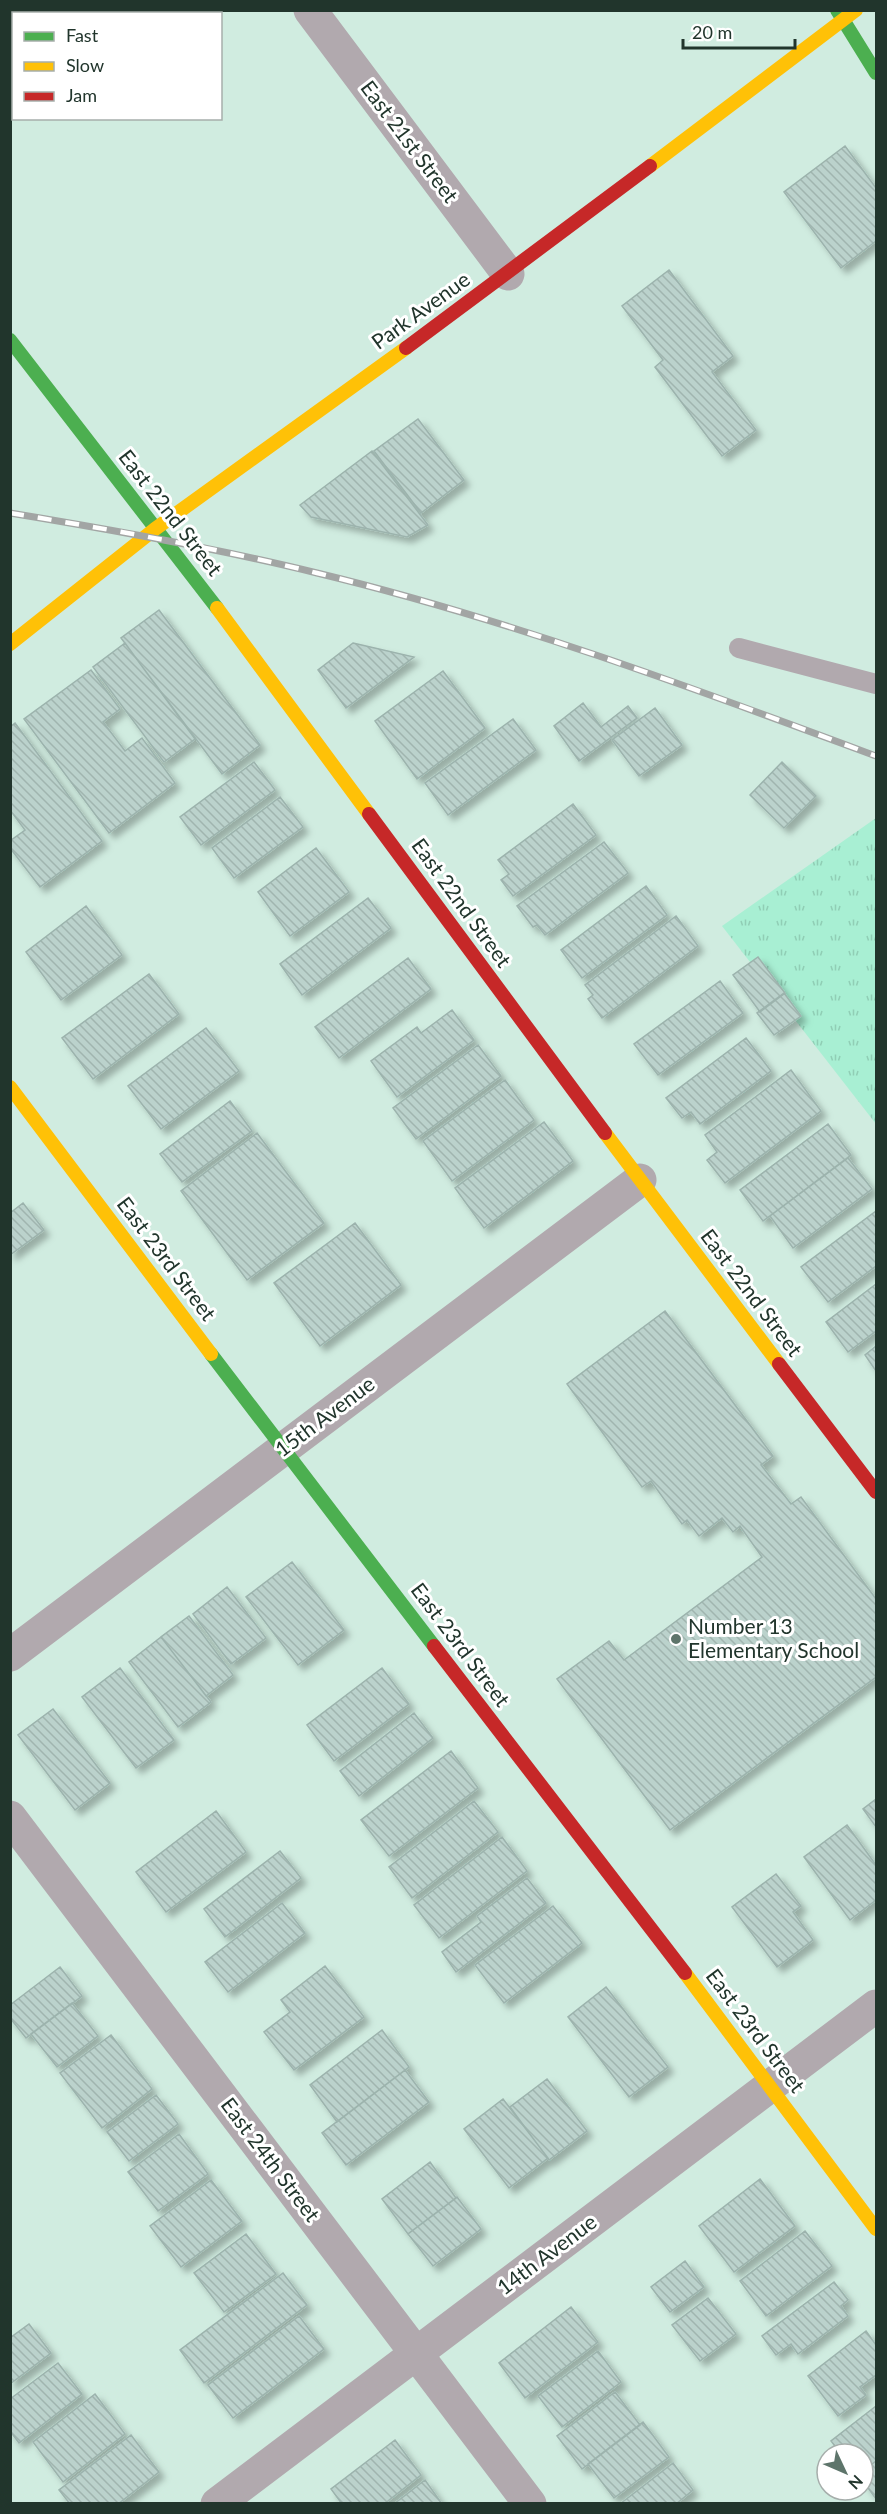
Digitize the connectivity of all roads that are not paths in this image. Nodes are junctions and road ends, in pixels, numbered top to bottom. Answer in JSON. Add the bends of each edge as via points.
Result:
{"nodes":[{"id":1,"x":310,"y":10,"type":"edge"},
{"id":2,"x":856,"y":10,"type":"edge"},
{"id":3,"x":840,"y":15,"type":"edge"},
{"id":4,"x":876,"y":73,"type":"edge"},
{"id":5,"x":508,"y":274,"type":"junction"},
{"id":6,"x":10,"y":340,"type":"edge"},
{"id":7,"x":155,"y":529,"type":"junction"},
{"id":8,"x":11,"y":644,"type":"edge"},
{"id":9,"x":739,"y":648,"type":"dead end"},
{"id":10,"x":876,"y":684,"type":"edge"},
{"id":11,"x":10,"y":1087,"type":"edge"},
{"id":12,"x":640,"y":1180,"type":"junction"},
{"id":13,"x":283,"y":1449,"type":"junction"},
{"id":14,"x":873,"y":1481,"type":"edge"},
{"id":15,"x":10,"y":1654,"type":"edge"},
{"id":16,"x":10,"y":1817,"type":"edge"},
{"id":17,"x":876,"y":2006,"type":"edge"},
{"id":18,"x":771,"y":2086,"type":"junction"},
{"id":19,"x":876,"y":2229,"type":"edge"},
{"id":20,"x":416,"y":2354,"type":"junction"},
{"id":21,"x":217,"y":2504,"type":"edge"},
{"id":22,"x":530,"y":2504,"type":"edge"}],
"edges":[{"from":1,"to":5,"type":"street","name":"East 21st Street"},
{"from":2,"to":3,"type":"street","name":"Park Avenue"},
{"from":3,"to":4,"type":"street"},
{"from":3,"to":5,"type":"street","name":"Park Avenue"},
{"from":5,"to":7,"type":"street","name":"Park Avenue"},
{"from":6,"to":7,"type":"street","name":"East 22nd Street"},
{"from":7,"to":8,"type":"street","name":"Park Avenue"},
{"from":7,"to":12,"type":"street","name":"East 22nd Street"},
{"from":9,"to":10,"type":"lane"},
{"from":11,"to":13,"type":"street","name":"East 23rd Street"},
{"from":12,"to":13,"type":"street","name":"15th Avenue"},
{"from":12,"to":14,"type":"street","name":"East 22nd Street"},
{"from":13,"to":15,"type":"street","name":"15th Avenue"},
{"from":13,"to":18,"type":"street","name":"East 23rd Street"},
{"from":16,"to":20,"type":"street","name":"East 24th Street"},
{"from":17,"to":18,"type":"street","name":"14th Avenue"},
{"from":18,"to":19,"type":"street","name":"East 23rd Street"},
{"from":18,"to":20,"type":"street","name":"14th Avenue"},
{"from":20,"to":21,"type":"street","name":"14th Avenue"},
{"from":20,"to":22,"type":"street","name":"East 24th Street"}]}
